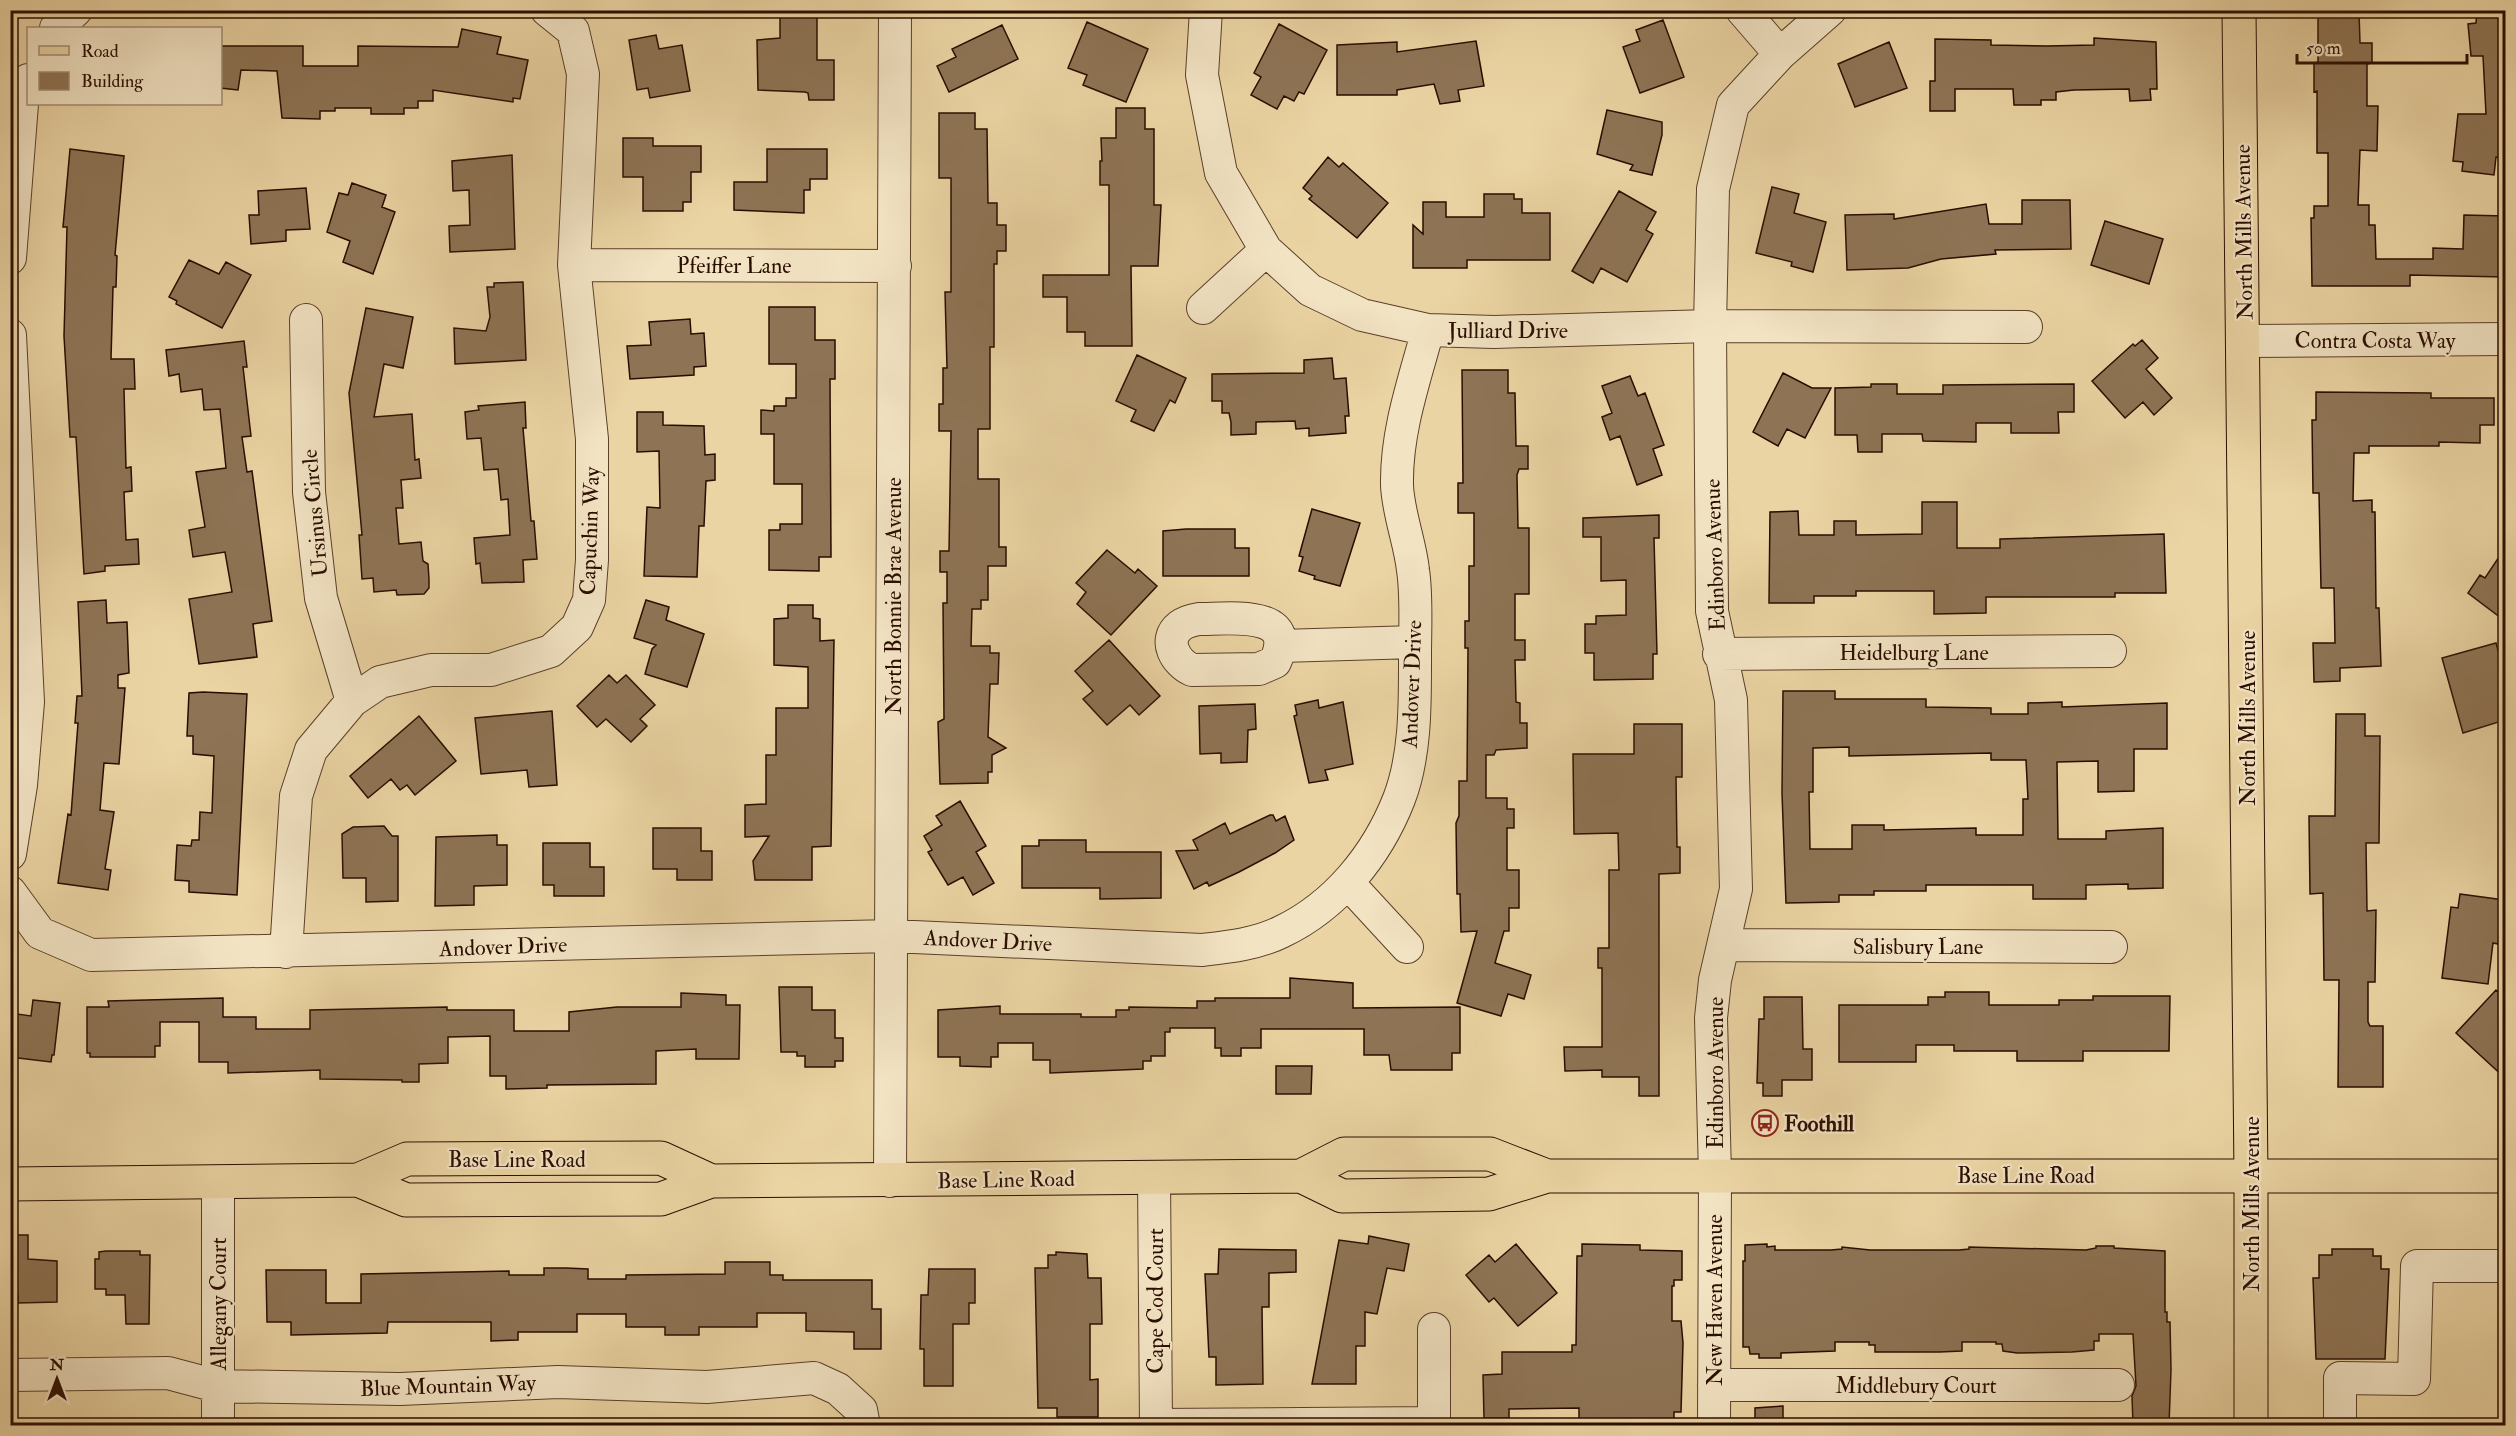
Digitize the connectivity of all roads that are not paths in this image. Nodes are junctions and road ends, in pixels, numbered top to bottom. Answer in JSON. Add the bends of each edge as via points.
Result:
{"nodes":[{"id":1,"x":76,"y":10,"type":"edge"},
{"id":2,"x":547,"y":10,"type":"edge"},
{"id":3,"x":895,"y":10,"type":"edge"},
{"id":4,"x":1206,"y":10,"type":"edge"},
{"id":5,"x":1742,"y":10,"type":"edge"},
{"id":6,"x":1830,"y":10,"type":"edge"},
{"id":7,"x":2239,"y":10,"type":"edge"},
{"id":8,"x":57,"y":27,"type":"edge"},
{"id":9,"x":1780,"y":54,"type":"junction"},
{"id":10,"x":26,"y":86,"type":"edge"},
{"id":11,"x":1266,"y":250,"type":"junction"},
{"id":12,"x":10,"y":258,"type":"edge"},
{"id":13,"x":574,"y":264,"type":"junction"},
{"id":14,"x":895,"y":266,"type":"junction"},
{"id":15,"x":1203,"y":308,"type":"dead end"},
{"id":16,"x":306,"y":320,"type":"dead end"},
{"id":17,"x":1710,"y":326,"type":"junction"},
{"id":18,"x":2026,"y":327,"type":"dead end"},
{"id":19,"x":1428,"y":330,"type":"junction"},
{"id":20,"x":10,"y":335,"type":"edge"},
{"id":21,"x":2505,"y":339,"type":"edge"},
{"id":22,"x":2244,"y":341,"type":"junction"},
{"id":23,"x":1415,"y":642,"type":"junction"},
{"id":24,"x":1281,"y":646,"type":"dead end"},
{"id":25,"x":2110,"y":651,"type":"dead end"},
{"id":26,"x":1719,"y":654,"type":"junction"},
{"id":27,"x":352,"y":701,"type":"junction"},
{"id":28,"x":20,"y":702,"type":"edge"},
{"id":29,"x":10,"y":854,"type":"edge"},
{"id":30,"x":1348,"y":884,"type":"junction"},
{"id":31,"x":10,"y":892,"type":"edge"},
{"id":32,"x":892,"y":936,"type":"junction"},
{"id":33,"x":1725,"y":945,"type":"junction"},
{"id":34,"x":1407,"y":946,"type":"dead end"},
{"id":35,"x":2111,"y":946,"type":"dead end"},
{"id":36,"x":286,"y":952,"type":"junction"},
{"id":37,"x":1715,"y":1175,"type":"junction"},
{"id":38,"x":2251,"y":1175,"type":"junction"},
{"id":39,"x":2505,"y":1176,"type":"edge"},
{"id":40,"x":1154,"y":1177,"type":"junction"},
{"id":41,"x":890,"y":1181,"type":"junction"},
{"id":42,"x":218,"y":1183,"type":"junction"},
{"id":43,"x":10,"y":1184,"type":"edge"},
{"id":44,"x":2505,"y":1266,"type":"edge"},
{"id":45,"x":1434,"y":1329,"type":"dead end"},
{"id":46,"x":10,"y":1375,"type":"edge"},
{"id":47,"x":1714,"y":1385,"type":"junction"},
{"id":48,"x":2118,"y":1385,"type":"dead end"},
{"id":49,"x":217,"y":1386,"type":"junction"},
{"id":50,"x":1434,"y":1424,"type":"edge"},
{"id":51,"x":218,"y":1425,"type":"edge"},
{"id":52,"x":864,"y":1425,"type":"edge"},
{"id":53,"x":1156,"y":1425,"type":"edge"},
{"id":54,"x":1714,"y":1425,"type":"edge"},
{"id":55,"x":2251,"y":1425,"type":"edge"},
{"id":56,"x":2340,"y":1425,"type":"edge"}],
"edges":[{"from":1,"to":8,"type":"street"},
{"from":2,"to":13,"type":"street","name":"Capuchin Way","via":[[573,31],[583,74]]},
{"from":3,"to":14,"type":"street","name":"North Bonnie Brae Avenue"},
{"from":4,"to":11,"type":"street","name":"Julliard Drive","via":[[1202,75],[1221,173]]},
{"from":5,"to":9,"type":"street"},
{"from":6,"to":9,"type":"street","name":"Edinboro Avenue"},
{"from":7,"to":22,"type":"main road","name":"North Mills Avenue"},
{"from":9,"to":17,"type":"street","name":"Edinboro Avenue","via":[[1732,105],[1713,189]]},
{"from":10,"to":12,"type":"street"},
{"from":11,"to":15,"type":"street"},
{"from":11,"to":19,"type":"street","name":"Julliard Drive","via":[[1310,290],[1362,315]]},
{"from":13,"to":14,"type":"street","name":"Pfeiffer Lane"},
{"from":13,"to":27,"type":"street","name":"Capuchin Way","via":[[592,439],[590,590],[577,627],[551,651],[491,670],[431,670],[380,682]]},
{"from":14,"to":32,"type":"street","name":"North Bonnie Brae Avenue"},
{"from":16,"to":27,"type":"street","name":"Ursinus Circle","via":[[309,492],[321,598]]},
{"from":17,"to":18,"type":"street","name":"Julliard Drive"},
{"from":17,"to":19,"type":"street","name":"Julliard Drive"},
{"from":17,"to":26,"type":"street","name":"Edinboro Avenue","via":[[1712,611]]},
{"from":19,"to":23,"type":"street","name":"Andover Drive","via":[[1398,441],[1397,487],[1413,571]]},
{"from":20,"to":28,"type":"street"},
{"from":21,"to":22,"type":"street","name":"Contra Costa Way"},
{"from":22,"to":38,"type":"main road","name":"North Mills Avenue"},
{"from":23,"to":24,"type":"street"},
{"from":23,"to":30,"type":"street","name":"Andover Drive","via":[[1411,747],[1399,798],[1376,844]]},
{"from":25,"to":26,"type":"street","name":"Heidelburg Lane"},
{"from":26,"to":33,"type":"street","name":"Edinboro Avenue","via":[[1731,700],[1736,890]]},
{"from":27,"to":36,"type":"street","name":"Capuchin Way","via":[[311,750],[296,796]]},
{"from":28,"to":29,"type":"street","via":[[21,785]]},
{"from":30,"to":32,"type":"street","name":"Andover Drive","via":[[1316,911],[1280,933],[1242,945],[1202,950]]},
{"from":30,"to":34,"type":"street"},
{"from":31,"to":36,"type":"street","name":"Andover Drive","via":[[40,933],[91,955]]},
{"from":32,"to":36,"type":"street","name":"Andover Drive"},
{"from":32,"to":41,"type":"street","name":"North Bonnie Brae Avenue"},
{"from":33,"to":35,"type":"street","name":"Salisbury Lane"},
{"from":33,"to":37,"type":"street","name":"Edinboro Avenue","via":[[1715,980],[1711,1018]]},
{"from":37,"to":38,"type":"main road","name":"Base Line Road"},
{"from":37,"to":40,"type":"main road","name":"Base Line Road","via":[[1547,1176],[1489,1194],[1342,1196],[1301,1176]]},
{"from":37,"to":47,"type":"street","name":"New Haven Avenue"},
{"from":38,"to":39,"type":"main road","name":"Base Line Road"},
{"from":38,"to":55,"type":"main road","name":"North Mills Avenue"},
{"from":40,"to":41,"type":"main road","name":"Base Line Road"},
{"from":40,"to":53,"type":"street","name":"Cape Cod Court"},
{"from":41,"to":42,"type":"main road","name":"Base Line Road","via":[[711,1181],[662,1158],[407,1159],[358,1180]]},
{"from":42,"to":43,"type":"main road","name":"Base Line Road"},
{"from":42,"to":49,"type":"street","name":"Allegany Court"},
{"from":44,"to":56,"type":"street","via":[[2417,1266],[2414,1379],[2340,1378]]},
{"from":45,"to":50,"type":"street"},
{"from":46,"to":49,"type":"street","name":"Blue Mountain Way","via":[[168,1373]]},
{"from":47,"to":48,"type":"street","name":"Middlebury Court"},
{"from":47,"to":54,"type":"street","name":"New Haven Avenue"},
{"from":49,"to":51,"type":"street","name":"Allegany Court"},
{"from":49,"to":52,"type":"street","name":"Blue Mountain Way","via":[[400,1389],[558,1382],[707,1387],[814,1378],[838,1389],[861,1410]]},
{"from":50,"to":53,"type":"street"}]}
